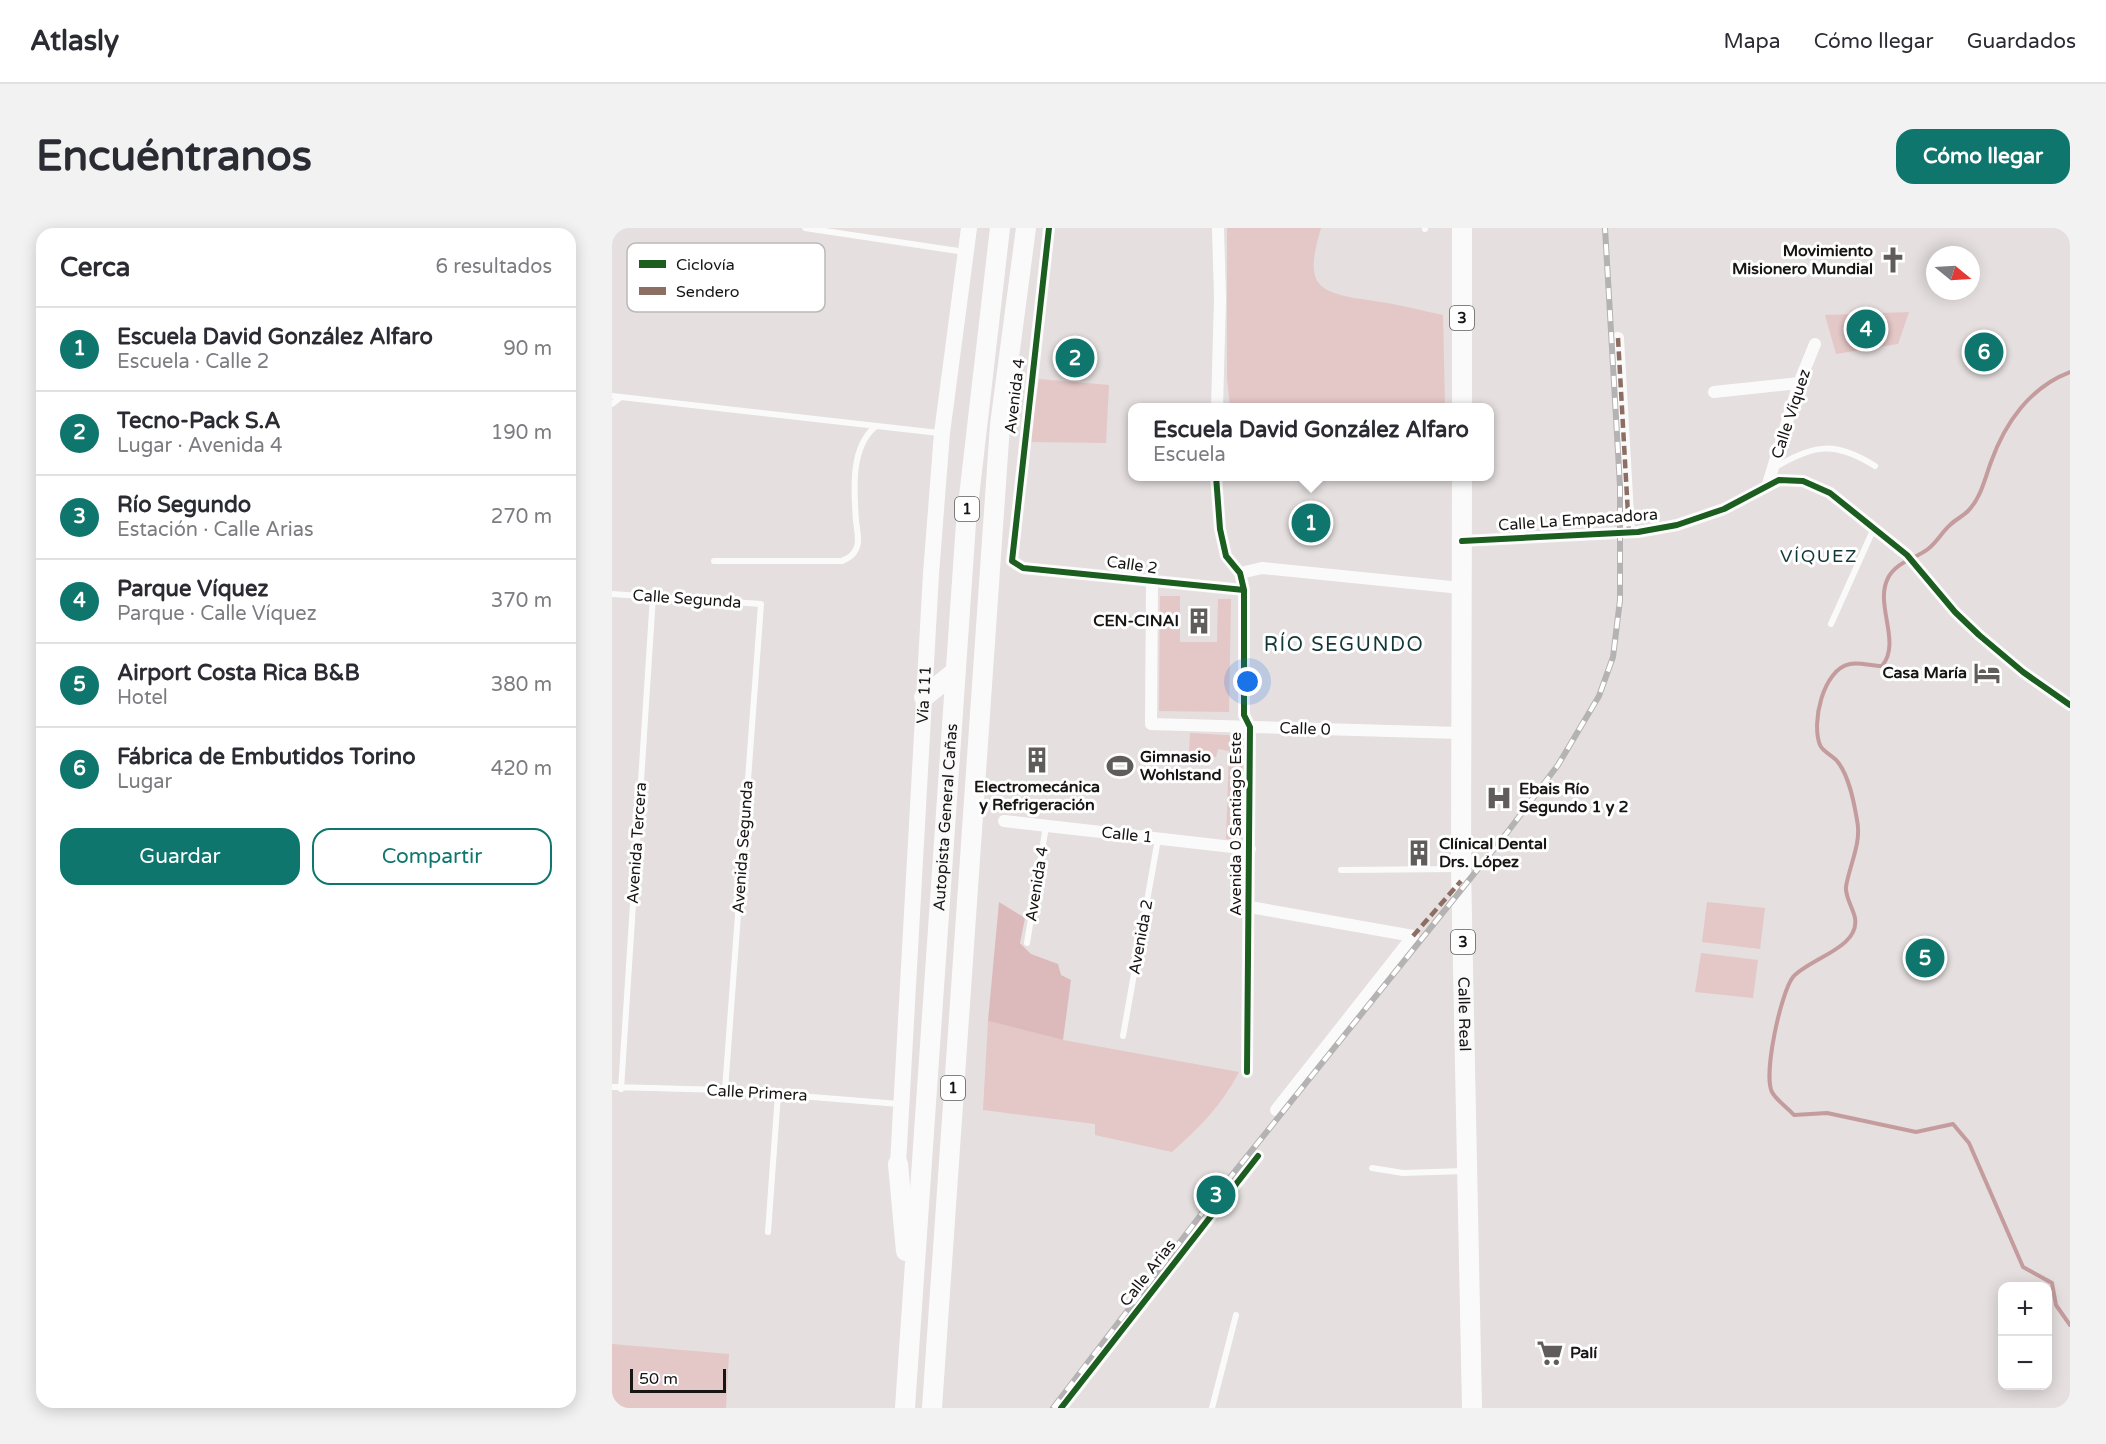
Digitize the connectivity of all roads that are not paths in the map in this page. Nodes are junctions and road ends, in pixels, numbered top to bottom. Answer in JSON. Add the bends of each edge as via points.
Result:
{"nodes":[{"id":1,"x":804,"y":228,"type":"edge"},
{"id":2,"x":969,"y":228,"type":"edge"},
{"id":3,"x":1000,"y":228,"type":"edge"},
{"id":4,"x":1026,"y":228,"type":"edge"},
{"id":5,"x":1048,"y":228,"type":"edge"},
{"id":6,"x":1218,"y":228,"type":"edge"},
{"id":7,"x":1462,"y":228,"type":"edge"},
{"id":8,"x":966,"y":252,"type":"junction"},
{"id":9,"x":1618,"y":338,"type":"dead end"},
{"id":10,"x":1815,"y":344,"type":"dead end"},
{"id":11,"x":1799,"y":383,"type":"junction"},
{"id":12,"x":1714,"y":392,"type":"dead end"},
{"id":13,"x":612,"y":396,"type":"edge"},
{"id":14,"x":621,"y":397,"type":"junction"},
{"id":15,"x":1217,"y":403,"type":"edge"},
{"id":16,"x":1462,"y":403,"type":"edge"},
{"id":17,"x":612,"y":404,"type":"edge"},
{"id":18,"x":875,"y":427,"type":"junction"},
{"id":19,"x":942,"y":434,"type":"junction"},
{"id":20,"x":1875,"y":466,"type":"dead end"},
{"id":21,"x":1773,"y":468,"type":"junction"},
{"id":22,"x":1215,"y":481,"type":"edge"},
{"id":23,"x":1462,"y":481,"type":"edge"},
{"id":24,"x":1768,"y":484,"type":"junction"},
{"id":25,"x":1874,"y":527,"type":"junction"},
{"id":26,"x":1629,"y":532,"type":"junction"},
{"id":27,"x":1462,"y":541,"type":"junction"},
{"id":28,"x":714,"y":561,"type":"dead end"},
{"id":29,"x":1016,"y":566,"type":"joint"},
{"id":30,"x":1240,"y":573,"type":"junction"},
{"id":31,"x":1152,"y":582,"type":"junction"},
{"id":32,"x":1461,"y":588,"type":"junction"},
{"id":33,"x":1244,"y":590,"type":"junction"},
{"id":34,"x":612,"y":594,"type":"edge"},
{"id":35,"x":653,"y":596,"type":"junction"},
{"id":36,"x":761,"y":604,"type":"joint"},
{"id":37,"x":1831,"y":624,"type":"dead end"},
{"id":38,"x":955,"y":672,"type":"junction"},
{"id":39,"x":924,"y":697,"type":"junction"},
{"id":40,"x":2070,"y":705,"type":"edge"},
{"id":41,"x":1250,"y":727,"type":"junction"},
{"id":42,"x":1459,"y":733,"type":"junction"},
{"id":43,"x":1004,"y":821,"type":"dead end"},
{"id":44,"x":1046,"y":825,"type":"junction"},
{"id":45,"x":1158,"y":838,"type":"junction"},
{"id":46,"x":1250,"y":849,"type":"junction"},
{"id":47,"x":1461,"y":869,"type":"junction"},
{"id":48,"x":1341,"y":870,"type":"dead end"},
{"id":49,"x":1250,"y":907,"type":"junction"},
{"id":50,"x":1027,"y":943,"type":"dead end"},
{"id":51,"x":1124,"y":1036,"type":"dead end"},
{"id":52,"x":1247,"y":1072,"type":"dead end"},
{"id":53,"x":612,"y":1087,"type":"edge"},
{"id":54,"x":621,"y":1089,"type":"junction"},
{"id":55,"x":725,"y":1090,"type":"junction"},
{"id":56,"x":778,"y":1094,"type":"junction"},
{"id":57,"x":902,"y":1104,"type":"junction"},
{"id":58,"x":1276,"y":1110,"type":"dead end"},
{"id":59,"x":1258,"y":1156,"type":"dead end"},
{"id":60,"x":898,"y":1164,"type":"joint"},
{"id":61,"x":1372,"y":1168,"type":"dead end"},
{"id":62,"x":1469,"y":1171,"type":"junction"},
{"id":63,"x":768,"y":1232,"type":"dead end"},
{"id":64,"x":911,"y":1299,"type":"junction"},
{"id":65,"x":1236,"y":1315,"type":"dead end"},
{"id":66,"x":905,"y":1408,"type":"edge"},
{"id":67,"x":932,"y":1408,"type":"edge"},
{"id":68,"x":1061,"y":1408,"type":"edge"},
{"id":69,"x":1212,"y":1408,"type":"edge"},
{"id":70,"x":1472,"y":1408,"type":"edge"}],
"edges":[{"from":1,"to":8,"type":"lane"},
{"from":2,"to":8,"type":"main road","name":"Vía 111"},
{"from":3,"to":38,"type":"main road","name":"Autopista General Cañas","number":"1","via":[[966,523]]},
{"from":4,"to":67,"type":"main road","name":"Autopista General Cañas","number":"1","via":[[1000,425]]},
{"from":5,"to":29,"type":"street","name":"Avenida 4","via":[[1011,552]]},
{"from":6,"to":15,"type":"street"},
{"from":7,"to":16,"type":"main road","number":"3"},
{"from":8,"to":19,"type":"main road","name":"Vía 111"},
{"from":9,"to":26,"type":"street"},
{"from":10,"to":11,"type":"street","name":"Calle Víquez"},
{"from":11,"to":12,"type":"street"},
{"from":11,"to":21,"type":"street","name":"Calle Víquez"},
{"from":13,"to":14,"type":"lane"},
{"from":14,"to":17,"type":"lane"},
{"from":14,"to":18,"type":"lane"},
{"from":18,"to":19,"type":"lane"},
{"from":18,"to":28,"type":"lane","via":[[866,434],[857,458],[858,547],[853,555],[842,561]]},
{"from":19,"to":39,"type":"main road","name":"Vía 111"},
{"from":20,"to":21,"type":"lane","via":[[1847,452],[1819,448]]},
{"from":21,"to":24,"type":"street","name":"Calle Víquez"},
{"from":22,"to":30,"type":"street","name":"Avenida 0 Santiago Este","via":[[1226,556]]},
{"from":23,"to":27,"type":"main road","name":"Calle Real","number":"3"},
{"from":24,"to":25,"type":"street","name":"Calle La Empacadora","via":[[1788,479],[1812,484]]},
{"from":24,"to":26,"type":"street","name":"Calle La Empacadora","via":[[1697,520]]},
{"from":25,"to":37,"type":"lane"},
{"from":25,"to":40,"type":"street","name":"Calle La Empacadora","via":[[1912,560],[1954,612],[1979,635]]},
{"from":26,"to":27,"type":"street","name":"Calle La Empacadora"},
{"from":27,"to":32,"type":"main road","name":"Calle Real","number":"3"},
{"from":29,"to":31,"type":"street","name":"Calle 2"},
{"from":30,"to":32,"type":"street","via":[[1262,568]]},
{"from":30,"to":33,"type":"street","name":"Avenida 0 Santiago Este"},
{"from":31,"to":33,"type":"street","name":"Calle 2"},
{"from":31,"to":41,"type":"street","name":"Calle 0","via":[[1151,724]]},
{"from":32,"to":42,"type":"main road","name":"Calle Real","number":"3"},
{"from":33,"to":41,"type":"street","name":"Avenida 0 Santiago Este","via":[[1244,715]]},
{"from":34,"to":35,"type":"lane","name":"Calle Segunda"},
{"from":35,"to":36,"type":"lane","name":"Calle Segunda"},
{"from":35,"to":54,"type":"lane","name":"Avenida Tercera"},
{"from":36,"to":55,"type":"lane","name":"Avenida Segunda"},
{"from":38,"to":39,"type":"main road"},
{"from":38,"to":64,"type":"main road","name":"Autopista General Cañas","number":"1"},
{"from":39,"to":57,"type":"main road","name":"Vía 111"},
{"from":41,"to":42,"type":"street","name":"Calle 0"},
{"from":41,"to":46,"type":"street","name":"Avenida 0 Santiago Este"},
{"from":42,"to":47,"type":"main road","name":"Calle Real","number":"3"},
{"from":43,"to":44,"type":"street","name":"Calle 1"},
{"from":44,"to":45,"type":"street","name":"Calle 1"},
{"from":44,"to":50,"type":"lane","name":"Avenida 4"},
{"from":45,"to":46,"type":"street","name":"Calle 1"},
{"from":45,"to":51,"type":"lane","name":"Avenida 2"},
{"from":46,"to":49,"type":"street","name":"Avenida 0 Santiago Este"},
{"from":47,"to":48,"type":"lane"},
{"from":47,"to":62,"type":"main road","name":"Calle Real","number":"3"},
{"from":49,"to":52,"type":"street","name":"Avenida 0 Santiago Este"},
{"from":49,"to":58,"type":"street","via":[[1413,936]]},
{"from":53,"to":54,"type":"lane","name":"Calle Primera"},
{"from":54,"to":55,"type":"lane","name":"Calle Primera"},
{"from":55,"to":56,"type":"lane","name":"Calle Primera"},
{"from":56,"to":57,"type":"lane","name":"Calle Primera"},
{"from":56,"to":63,"type":"lane"},
{"from":57,"to":60,"type":"main road","name":"Vía 111"},
{"from":59,"to":68,"type":"street","name":"Calle Arias"},
{"from":60,"to":64,"type":"main road"},
{"from":61,"to":62,"type":"lane","via":[[1403,1173]]},
{"from":62,"to":70,"type":"main road","name":"Calle Real","number":"3"},
{"from":64,"to":66,"type":"main road","name":"Autopista General Cañas","number":"1"},
{"from":65,"to":69,"type":"lane"}]}
